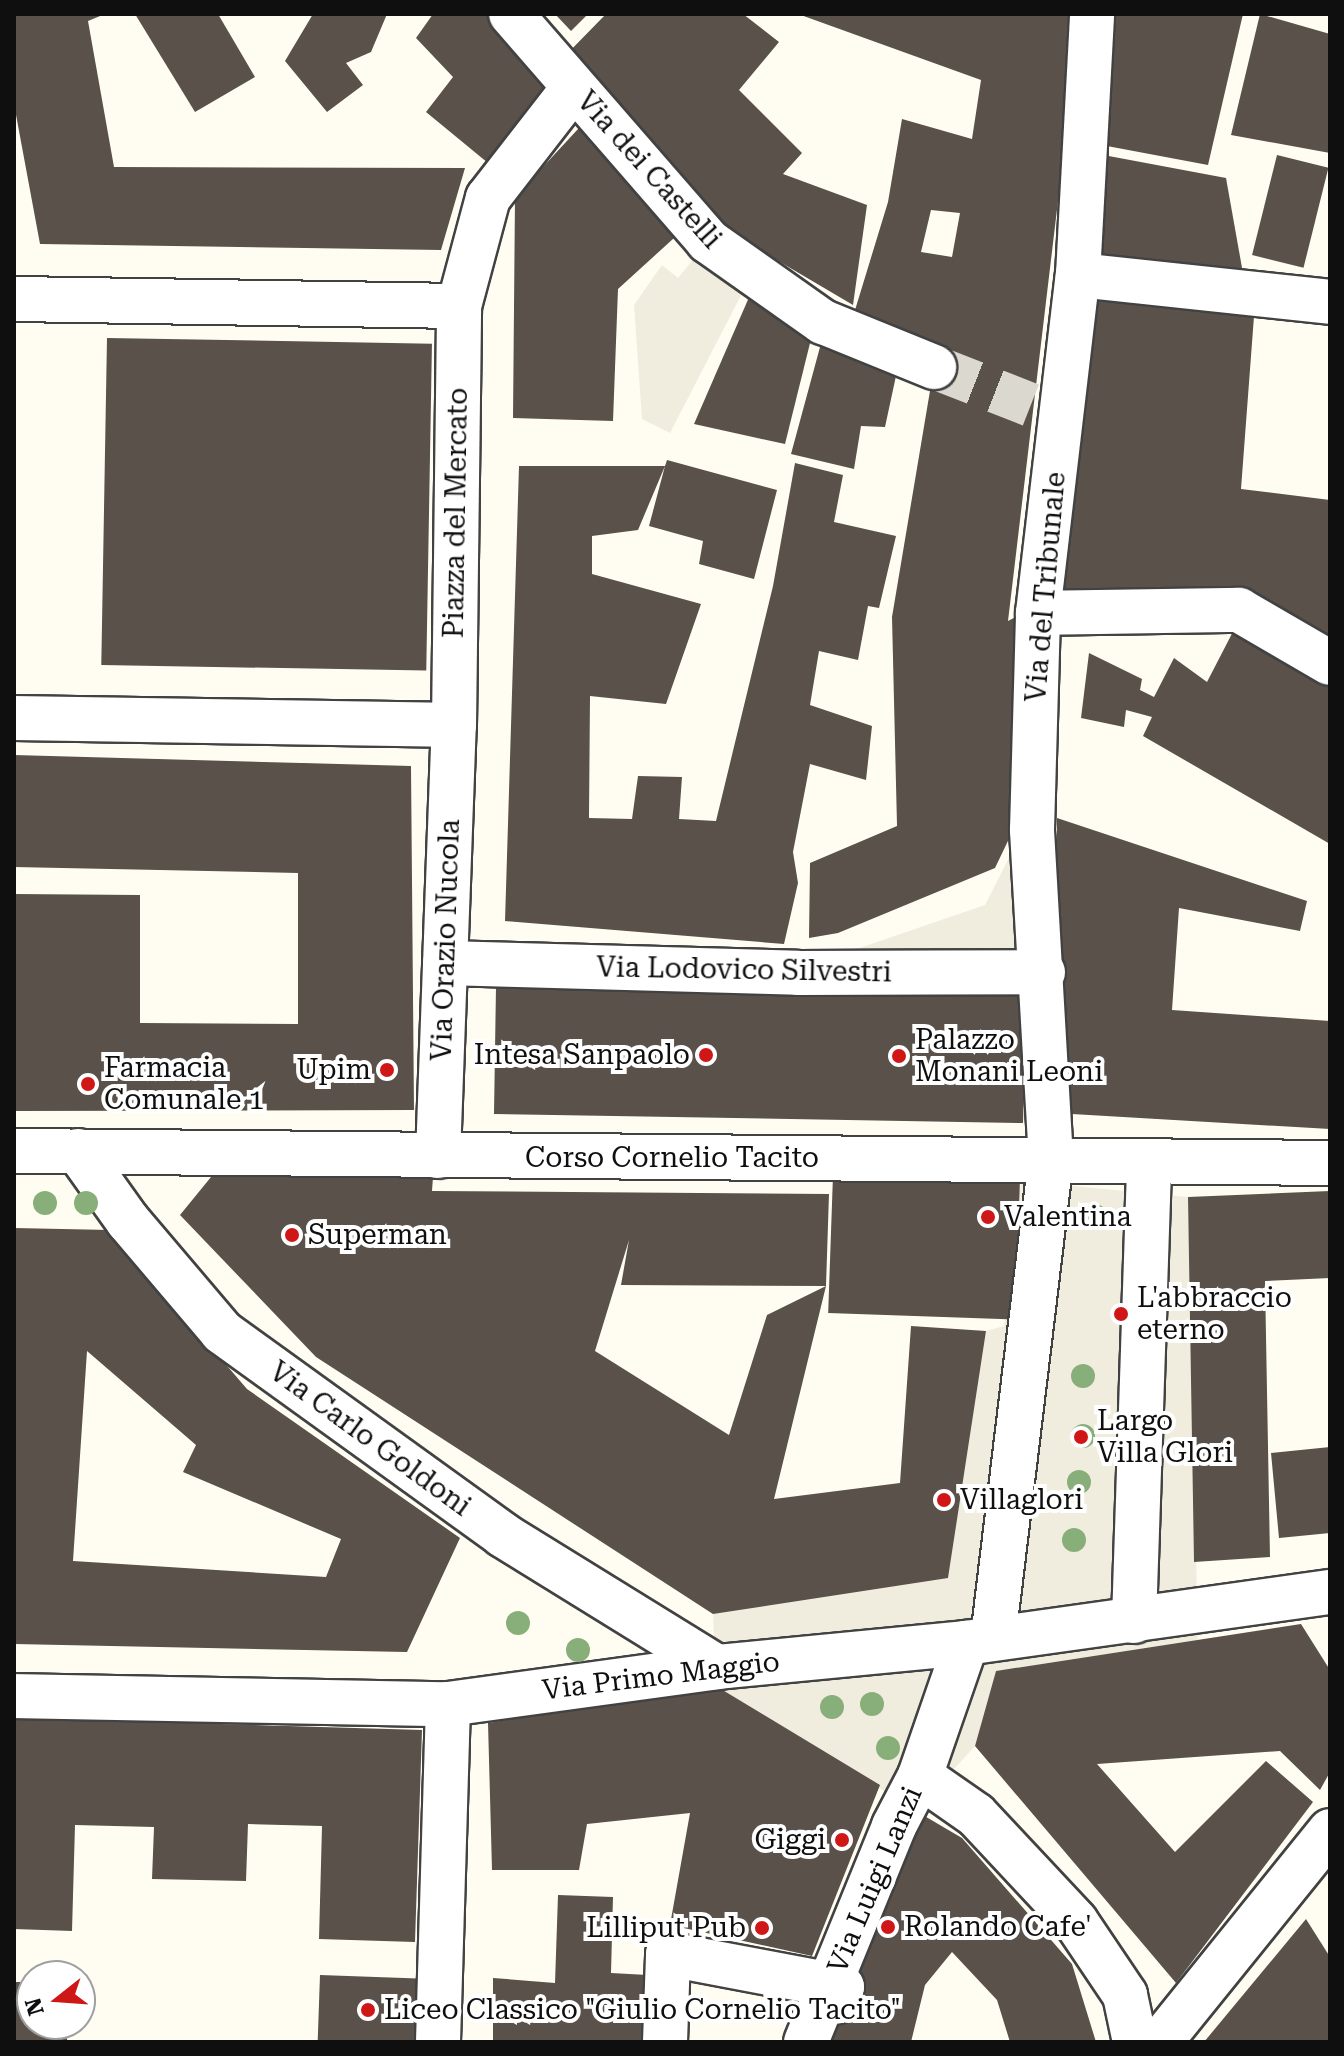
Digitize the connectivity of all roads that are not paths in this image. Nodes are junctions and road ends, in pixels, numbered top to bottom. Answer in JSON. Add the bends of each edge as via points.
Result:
{"nodes":[{"id":1,"x":511,"y":14,"type":"edge"},
{"id":2,"x":1092,"y":14,"type":"edge"},
{"id":3,"x":574,"y":87,"type":"junction"},
{"id":4,"x":1078,"y":275,"type":"junction"},
{"id":5,"x":14,"y":299,"type":"edge"},
{"id":6,"x":1330,"y":302,"type":"edge"},
{"id":7,"x":459,"y":306,"type":"junction"},
{"id":8,"x":934,"y":367,"type":"tunnel mouth"},
{"id":9,"x":1038,"y":613,"type":"junction"},
{"id":10,"x":1330,"y":663,"type":"edge"},
{"id":11,"x":14,"y":718,"type":"edge"},
{"id":12,"x":454,"y":725,"type":"junction"},
{"id":13,"x":445,"y":963,"type":"junction"},
{"id":14,"x":1043,"y":972,"type":"junction"},
{"id":15,"x":14,"y":1151,"type":"edge"},
{"id":16,"x":78,"y":1151,"type":"junction"},
{"id":17,"x":438,"y":1156,"type":"junction"},
{"id":18,"x":1051,"y":1160,"type":"junction"},
{"id":19,"x":1149,"y":1161,"type":"junction"},
{"id":20,"x":1330,"y":1163,"type":"edge"},
{"id":21,"x":1321,"y":1603,"type":"edge"},
{"id":22,"x":1134,"y":1621,"type":"junction"},
{"id":23,"x":980,"y":1641,"type":"junction"},
{"id":24,"x":717,"y":1667,"type":"junction"},
{"id":25,"x":14,"y":1696,"type":"edge"},
{"id":26,"x":448,"y":1704,"type":"junction"},
{"id":27,"x":920,"y":1776,"type":"junction"},
{"id":28,"x":1330,"y":1831,"type":"edge"},
{"id":29,"x":829,"y":1984,"type":"junction"},
{"id":30,"x":438,"y":2042,"type":"edge"},
{"id":31,"x":665,"y":2042,"type":"edge"},
{"id":32,"x":806,"y":2042,"type":"edge"},
{"id":33,"x":819,"y":2042,"type":"edge"},
{"id":34,"x":1135,"y":2042,"type":"edge"},
{"id":35,"x":1160,"y":2042,"type":"edge"}],
"edges":[{"from":1,"to":3,"type":"street","name":"Via dei Castelli"},
{"from":2,"to":4,"type":"street","name":"Via del Tribunale"},
{"from":3,"to":7,"type":"street","name":"Piazza del Mercato","via":[[488,198]]},
{"from":3,"to":8,"type":"street","name":"Via dei Castelli","via":[[708,241],[823,322]]},
{"from":4,"to":6,"type":"street"},
{"from":4,"to":9,"type":"street","name":"Via del Tribunale","via":[[1046,411]]},
{"from":5,"to":7,"type":"street"},
{"from":7,"to":12,"type":"street","name":"Piazza del Mercato"},
{"from":9,"to":10,"type":"street","via":[[1239,610]]},
{"from":9,"to":14,"type":"street","name":"Via del Tribunale","via":[[1032,830]]},
{"from":11,"to":12,"type":"street"},
{"from":12,"to":13,"type":"street","name":"Via Orazio Nucola"},
{"from":13,"to":14,"type":"street","name":"Via Lodovico Silvestri","via":[[798,973]]},
{"from":13,"to":17,"type":"street","name":"Via Orazio Nucola"},
{"from":14,"to":18,"type":"street","name":"Via del Tribunale"},
{"from":15,"to":16,"type":"street","name":"Corso Cornelio Tacito"},
{"from":16,"to":17,"type":"street","name":"Corso Cornelio Tacito"},
{"from":16,"to":24,"type":"street","name":"Via Carlo Goldoni","via":[[128,1221],[222,1332],[503,1535]]},
{"from":17,"to":18,"type":"street","name":"Corso Cornelio Tacito"},
{"from":18,"to":19,"type":"street","name":"Corso Cornelio Tacito"},
{"from":18,"to":23,"type":"street"},
{"from":19,"to":20,"type":"street","name":"Corso Cornelio Tacito"},
{"from":19,"to":22,"type":"street"},
{"from":21,"to":22,"type":"street","name":"Via Primo Maggio"},
{"from":22,"to":23,"type":"street","name":"Via Primo Maggio"},
{"from":23,"to":24,"type":"street","name":"Via Primo Maggio"},
{"from":23,"to":27,"type":"street"},
{"from":24,"to":26,"type":"street","name":"Via Primo Maggio"},
{"from":25,"to":26,"type":"street","name":"Via Primo Maggio"},
{"from":26,"to":30,"type":"street"},
{"from":27,"to":29,"type":"street","name":"Via Luigi Lanzi"},
{"from":27,"to":34,"type":"street","via":[[976,1815],[1076,1922],[1125,1995]]},
{"from":28,"to":35,"type":"street"},
{"from":29,"to":31,"type":"street","name":"Via Luigi Lanzi","via":[[668,1954]]},
{"from":29,"to":32,"type":"street","name":"Via Luigi Lanzi"},
{"from":29,"to":33,"type":"street","name":"Via Luigi Lanzi","via":[[842,1987]]}]}
